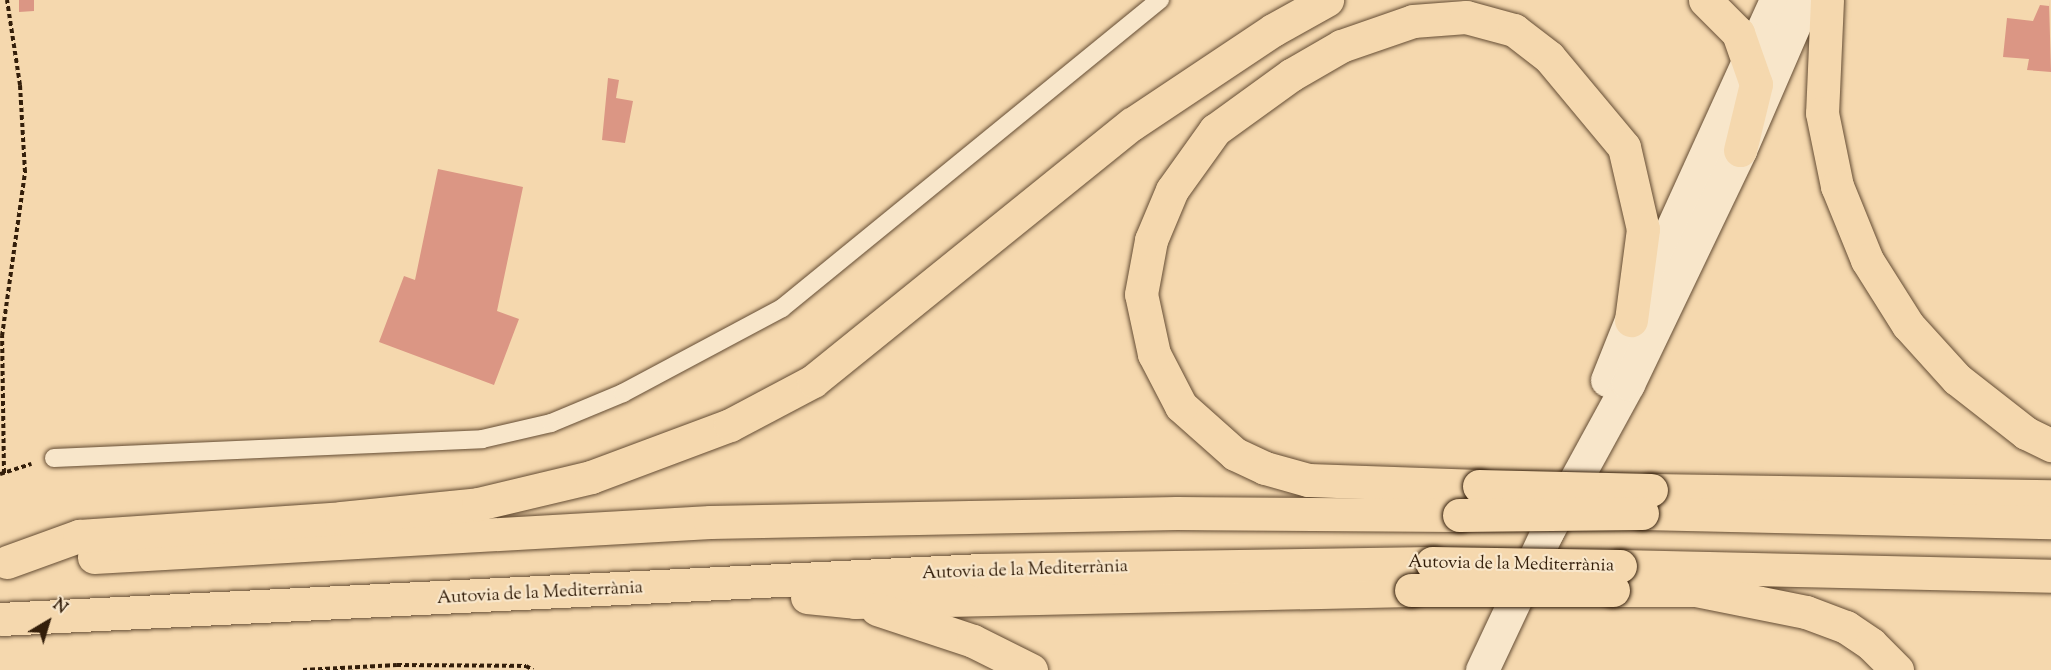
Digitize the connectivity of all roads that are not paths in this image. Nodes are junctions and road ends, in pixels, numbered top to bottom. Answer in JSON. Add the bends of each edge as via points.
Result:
{"nodes":[{"id":1,"x":1160,"y":0,"type":"edge"},
{"id":2,"x":1327,"y":0,"type":"edge"},
{"id":3,"x":1705,"y":0,"type":"edge"},
{"id":4,"x":1776,"y":0,"type":"edge"},
{"id":5,"x":1805,"y":0,"type":"edge"},
{"id":6,"x":1827,"y":0,"type":"edge"},
{"id":7,"x":1749,"y":61,"type":"junction"},
{"id":8,"x":1740,"y":150,"type":"junction"},
{"id":9,"x":1631,"y":320,"type":"junction"},
{"id":10,"x":2051,"y":446,"type":"edge"},
{"id":11,"x":54,"y":458,"type":"road end"},
{"id":12,"x":2051,"y":496,"type":"edge"},
{"id":13,"x":1646,"y":501,"type":"junction"},
{"id":14,"x":2051,"y":522,"type":"edge"},
{"id":15,"x":1547,"y":532,"type":"junction"},
{"id":16,"x":3,"y":562,"type":"edge"},
{"id":17,"x":2051,"y":576,"type":"edge"},
{"id":18,"x":1616,"y":578,"type":"junction"},
{"id":19,"x":700,"y":587,"type":"junction"},
{"id":20,"x":855,"y":602,"type":"junction"},
{"id":21,"x":0,"y":619,"type":"edge"},
{"id":22,"x":1031,"y":670,"type":"edge"},
{"id":23,"x":1482,"y":670,"type":"edge"},
{"id":24,"x":1897,"y":670,"type":"edge"}],
"edges":[{"from":1,"to":11,"type":"lane","via":[[782,308],[623,393],[551,423],[482,439]]},
{"from":2,"to":16,"type":"highway","via":[[1273,30],[1132,124],[813,381],[730,425],[591,477],[478,504],[341,518],[79,536]]},
{"from":3,"to":7,"type":"highway","via":[[1738,33]]},
{"from":4,"to":7,"type":"street"},
{"from":5,"to":8,"type":"street"},
{"from":6,"to":10,"type":"highway","via":[[1822,113],[1837,186],[1867,260],[1908,325],[1957,379],[2026,433]]},
{"from":7,"to":8,"type":"highway","via":[[1756,84]]},
{"from":7,"to":9,"type":"street"},
{"from":8,"to":15,"type":"street","via":[[1628,384]]},
{"from":9,"to":13,"type":"highway","bridge":true,"via":[[1643,229],[1624,147],[1549,57],[1514,30],[1466,17],[1413,21],[1341,46],[1291,75],[1215,130],[1172,190],[1150,240],[1140,294],[1154,354],[1181,406],[1235,454],[1265,468],[1308,480],[1479,486]]},
{"from":9,"to":15,"type":"street"},
{"from":12,"to":13,"type":"highway"},
{"from":13,"to":14,"type":"highway"},
{"from":13,"to":16,"type":"highway","bridge":true,"via":[[1460,515],[1177,513],[710,522]]},
{"from":15,"to":23,"type":"street"},
{"from":17,"to":18,"type":"highway","name":"Autovia de la Mediterrània"},
{"from":18,"to":19,"type":"highway","name":"Autovia de la Mediterrània","bridge":true,"via":[[1432,563],[980,570]]},
{"from":18,"to":20,"type":"highway","bridge":true,"via":[[1411,590]]},
{"from":18,"to":24,"type":"highway","via":[[1806,612],[1846,627],[1872,644]]},
{"from":19,"to":20,"type":"highway"},
{"from":19,"to":21,"type":"highway","name":"Autovia de la Mediterrània"},
{"from":20,"to":22,"type":"highway","via":[[973,641]]}]}
